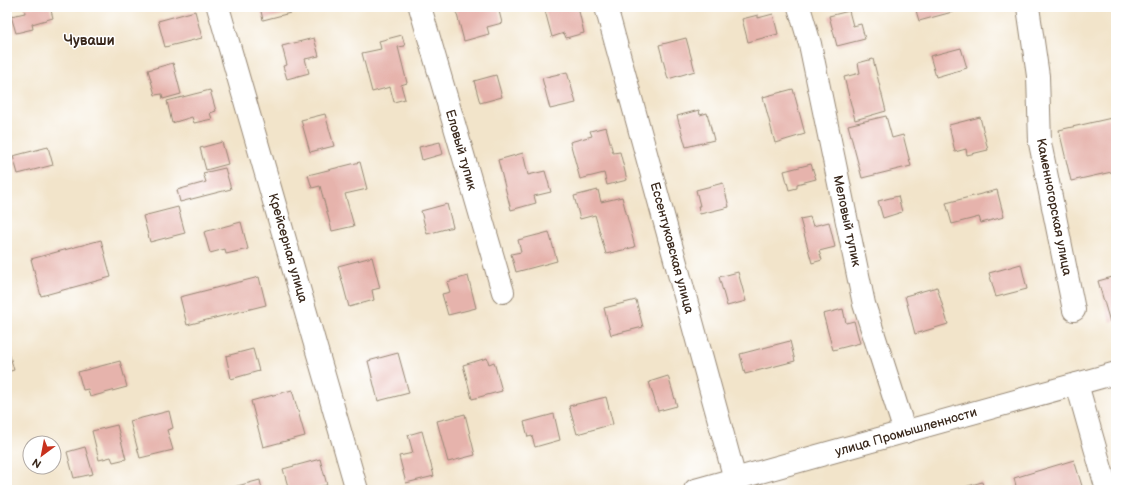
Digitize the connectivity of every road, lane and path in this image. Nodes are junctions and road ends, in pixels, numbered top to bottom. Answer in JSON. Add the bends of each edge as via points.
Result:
{"nodes":[{"id":1,"x":218,"y":7,"type":"edge"},
{"id":2,"x":420,"y":7,"type":"edge"},
{"id":3,"x":606,"y":7,"type":"edge"},
{"id":4,"x":799,"y":7,"type":"edge"},
{"id":5,"x":1028,"y":7,"type":"edge"},
{"id":6,"x":503,"y":292,"type":"dead end"},
{"id":7,"x":1074,"y":310,"type":"dead end"},
{"id":8,"x":1116,"y":373,"type":"edge"},
{"id":9,"x":1077,"y":384,"type":"junction"},
{"id":10,"x":904,"y":432,"type":"junction"},
{"id":11,"x":737,"y":484,"type":"edge"},
{"id":12,"x":358,"y":490,"type":"edge"},
{"id":13,"x":696,"y":490,"type":"edge"},
{"id":14,"x":1107,"y":490,"type":"edge"}],
"edges":[{"from":1,"to":12,"type":"street","name":"Крейсерная улица"},
{"from":2,"to":6,"type":"street","name":"Еловый тупик"},
{"from":3,"to":11,"type":"street","name":"Ессентуковская улица"},
{"from":4,"to":10,"type":"street","name":"Меловый тупик","via":[[810,44],[864,304]]},
{"from":5,"to":7,"type":"street","name":"Каменногорская улица","via":[[1038,76],[1040,143]]},
{"from":8,"to":9,"type":"street","name":"улица Промышленности"},
{"from":9,"to":10,"type":"street","name":"улица Промышленности"},
{"from":9,"to":14,"type":"street"},
{"from":10,"to":11,"type":"street","name":"улица Промышленности"},
{"from":11,"to":13,"type":"street","name":"улица Промышленности"}]}
